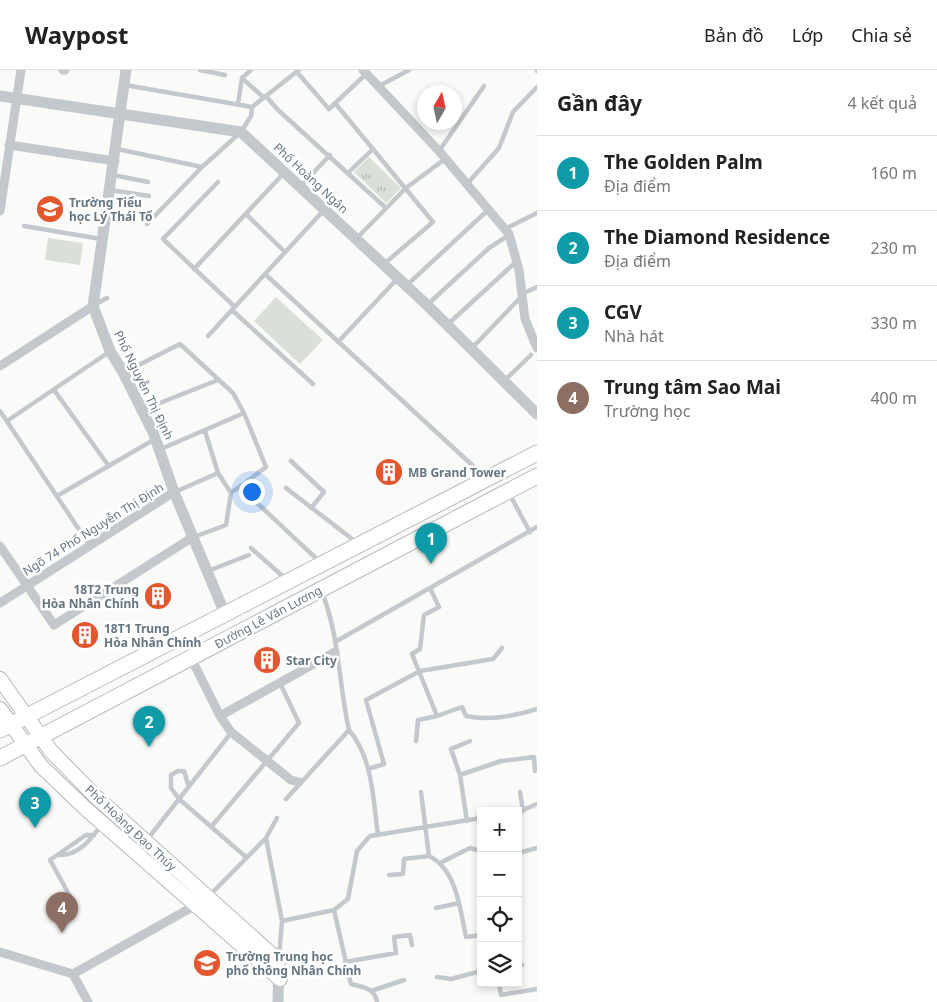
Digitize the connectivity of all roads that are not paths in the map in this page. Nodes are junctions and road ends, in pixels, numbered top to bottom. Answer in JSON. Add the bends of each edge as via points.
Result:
{"nodes":[{"id":1,"x":21,"y":70,"type":"edge"},
{"id":2,"x":126,"y":70,"type":"edge"},
{"id":3,"x":200,"y":70,"type":"edge"},
{"id":4,"x":251,"y":70,"type":"edge"},
{"id":5,"x":409,"y":70,"type":"edge"},
{"id":6,"x":298,"y":71,"type":"edge"},
{"id":7,"x":364,"y":72,"type":"edge"},
{"id":8,"x":226,"y":75,"type":"dead end"},
{"id":9,"x":242,"y":78,"type":"junction"},
{"id":10,"x":124,"y":84,"type":"junction"},
{"id":11,"x":484,"y":86,"type":"dead end"},
{"id":12,"x":378,"y":87,"type":"junction"},
{"id":13,"x":537,"y":87,"type":"edge"},
{"id":14,"x":0,"y":96,"type":"edge"},
{"id":15,"x":265,"y":96,"type":"junction"},
{"id":16,"x":16,"y":99,"type":"junction"},
{"id":17,"x":335,"y":103,"type":"junction"},
{"id":18,"x":238,"y":104,"type":"junction"},
{"id":19,"x":252,"y":107,"type":"junction"},
{"id":20,"x":119,"y":116,"type":"junction"},
{"id":21,"x":241,"y":132,"type":"junction"},
{"id":22,"x":9,"y":145,"type":"junction"},
{"id":23,"x":373,"y":149,"type":"junction"},
{"id":24,"x":438,"y":151,"type":"junction"},
{"id":25,"x":115,"y":155,"type":"junction"},
{"id":26,"x":330,"y":155,"type":"junction"},
{"id":27,"x":445,"y":159,"type":"junction"},
{"id":28,"x":202,"y":166,"type":"junction"},
{"id":29,"x":285,"y":172,"type":"junction"},
{"id":30,"x":349,"y":172,"type":"junction"},
{"id":31,"x":113,"y":174,"type":"junction"},
{"id":32,"x":148,"y":182,"type":"dead end"},
{"id":33,"x":218,"y":182,"type":"dead end"},
{"id":34,"x":467,"y":184,"type":"junction"},
{"id":35,"x":301,"y":186,"type":"junction"},
{"id":36,"x":406,"y":188,"type":"junction"},
{"id":37,"x":110,"y":190,"type":"junction"},
{"id":38,"x":148,"y":196,"type":"dead end"},
{"id":39,"x":0,"y":207,"type":"edge"},
{"id":40,"x":386,"y":208,"type":"junction"},
{"id":41,"x":325,"y":210,"type":"junction"},
{"id":42,"x":488,"y":210,"type":"junction"},
{"id":43,"x":0,"y":211,"type":"edge"},
{"id":44,"x":537,"y":213,"type":"edge"},
{"id":45,"x":246,"y":214,"type":"junction"},
{"id":46,"x":147,"y":224,"type":"dead end"},
{"id":47,"x":24,"y":226,"type":"dead end"},
{"id":48,"x":507,"y":232,"type":"junction"},
{"id":49,"x":102,"y":239,"type":"junction"},
{"id":50,"x":356,"y":239,"type":"junction"},
{"id":51,"x":285,"y":252,"type":"junction"},
{"id":52,"x":517,"y":261,"type":"junction"},
{"id":53,"x":384,"y":265,"type":"junction"},
{"id":54,"x":194,"y":269,"type":"junction"},
{"id":55,"x":265,"y":274,"type":"junction"},
{"id":56,"x":402,"y":282,"type":"junction"},
{"id":57,"x":537,"y":287,"type":"edge"},
{"id":58,"x":521,"y":296,"type":"junction"},
{"id":59,"x":107,"y":298,"type":"dead end"},
{"id":60,"x":427,"y":305,"type":"junction"},
{"id":61,"x":93,"y":306,"type":"junction"},
{"id":62,"x":233,"y":309,"type":"junction"},
{"id":63,"x":446,"y":326,"type":"junction"},
{"id":64,"x":208,"y":336,"type":"dead end"},
{"id":65,"x":338,"y":342,"type":"junction"},
{"id":66,"x":471,"y":349,"type":"junction"},
{"id":67,"x":110,"y":351,"type":"junction"},
{"id":68,"x":534,"y":352,"type":"edge"},
{"id":69,"x":0,"y":366,"type":"edge"},
{"id":70,"x":123,"y":372,"type":"junction"},
{"id":71,"x":218,"y":380,"type":"junction"},
{"id":72,"x":504,"y":381,"type":"junction"},
{"id":73,"x":313,"y":384,"type":"dead end"},
{"id":74,"x":54,"y":390,"type":"junction"},
{"id":75,"x":141,"y":410,"type":"junction"},
{"id":76,"x":0,"y":411,"type":"edge"},
{"id":77,"x":244,"y":413,"type":"junction"},
{"id":78,"x":537,"y":414,"type":"edge"},
{"id":79,"x":7,"y":421,"type":"junction"},
{"id":80,"x":206,"y":431,"type":"junction"},
{"id":81,"x":158,"y":444,"type":"junction"},
{"id":82,"x":537,"y":453,"type":"edge"},
{"id":83,"x":291,"y":461,"type":"dead end"},
{"id":84,"x":108,"y":465,"type":"junction"},
{"id":85,"x":218,"y":473,"type":"junction"},
{"id":86,"x":537,"y":476,"type":"edge"},
{"id":87,"x":486,"y":478,"type":"junction"},
{"id":88,"x":286,"y":488,"type":"dead end"},
{"id":89,"x":508,"y":491,"type":"junction"},
{"id":90,"x":174,"y":492,"type":"junction"},
{"id":91,"x":230,"y":493,"type":"junction"},
{"id":92,"x":57,"y":496,"type":"junction"},
{"id":93,"x":256,"y":502,"type":"dead end"},
{"id":94,"x":311,"y":508,"type":"junction"},
{"id":95,"x":537,"y":527,"type":"edge"},
{"id":96,"x":530,"y":532,"type":"junction"},
{"id":97,"x":194,"y":537,"type":"junction"},
{"id":98,"x":359,"y":545,"type":"junction"},
{"id":99,"x":0,"y":546,"type":"edge"},
{"id":100,"x":90,"y":546,"type":"junction"},
{"id":101,"x":251,"y":548,"type":"dead end"},
{"id":102,"x":249,"y":555,"type":"dead end"},
{"id":103,"x":314,"y":567,"type":"junction"},
{"id":104,"x":208,"y":571,"type":"junction"},
{"id":105,"x":288,"y":581,"type":"junction"},
{"id":106,"x":28,"y":585,"type":"junction"},
{"id":107,"x":430,"y":588,"type":"junction"},
{"id":108,"x":320,"y":589,"type":"junction"},
{"id":109,"x":0,"y":603,"type":"edge"},
{"id":110,"x":225,"y":614,"type":"junction"},
{"id":111,"x":335,"y":642,"type":"junction"},
{"id":112,"x":502,"y":648,"type":"dead end"},
{"id":113,"x":335,"y":652,"type":"junction"},
{"id":114,"x":191,"y":658,"type":"junction"},
{"id":115,"x":420,"y":671,"type":"junction"},
{"id":116,"x":0,"y":680,"type":"edge"},
{"id":117,"x":280,"y":683,"type":"junction"},
{"id":118,"x":0,"y":709,"type":"edge"},
{"id":119,"x":537,"y":709,"type":"edge"},
{"id":120,"x":26,"y":716,"type":"junction"},
{"id":121,"x":220,"y":716,"type":"junction"},
{"id":122,"x":437,"y":716,"type":"junction"},
{"id":123,"x":6,"y":727,"type":"edge"},
{"id":124,"x":349,"y":730,"type":"junction"},
{"id":125,"x":231,"y":732,"type":"junction"},
{"id":126,"x":42,"y":737,"type":"junction"},
{"id":127,"x":470,"y":741,"type":"dead end"},
{"id":128,"x":416,"y":742,"type":"dead end"},
{"id":129,"x":26,"y":745,"type":"junction"},
{"id":130,"x":0,"y":758,"type":"edge"},
{"id":131,"x":266,"y":761,"type":"junction"},
{"id":132,"x":368,"y":769,"type":"junction"},
{"id":133,"x":535,"y":771,"type":"dead end"},
{"id":134,"x":460,"y":775,"type":"junction"},
{"id":135,"x":299,"y":782,"type":"junction"},
{"id":136,"x":189,"y":786,"type":"junction"},
{"id":137,"x":421,"y":792,"type":"dead end"},
{"id":138,"x":520,"y":792,"type":"dead end"},
{"id":139,"x":95,"y":796,"type":"junction"},
{"id":140,"x":179,"y":799,"type":"junction"},
{"id":141,"x":286,"y":799,"type":"dead end"},
{"id":142,"x":537,"y":804,"type":"edge"},
{"id":143,"x":521,"y":807,"type":"edge"},
{"id":144,"x":85,"y":808,"type":"junction"},
{"id":145,"x":522,"y":812,"type":"edge"},
{"id":146,"x":277,"y":818,"type":"dead end"},
{"id":147,"x":477,"y":819,"type":"edge"},
{"id":148,"x":467,"y":821,"type":"junction"},
{"id":149,"x":102,"y":823,"type":"junction"},
{"id":150,"x":211,"y":827,"type":"junction"},
{"id":151,"x":426,"y":827,"type":"junction"},
{"id":152,"x":378,"y":835,"type":"junction"},
{"id":153,"x":266,"y":838,"type":"junction"},
{"id":154,"x":145,"y":842,"type":"junction"},
{"id":155,"x":537,"y":848,"type":"edge"},
{"id":156,"x":477,"y":850,"type":"edge"},
{"id":157,"x":522,"y":852,"type":"edge"},
{"id":158,"x":429,"y":856,"type":"junction"},
{"id":159,"x":246,"y":857,"type":"junction"},
{"id":160,"x":442,"y":862,"type":"junction"},
{"id":161,"x":388,"y":875,"type":"dead end"},
{"id":162,"x":71,"y":898,"type":"dead end"},
{"id":163,"x":202,"y":901,"type":"junction"},
{"id":164,"x":459,"y":903,"type":"junction"},
{"id":165,"x":436,"y":908,"type":"dead end"},
{"id":166,"x":334,"y":910,"type":"junction"},
{"id":167,"x":282,"y":921,"type":"junction"},
{"id":168,"x":477,"y":936,"type":"edge"},
{"id":169,"x":412,"y":945,"type":"dead end"},
{"id":170,"x":0,"y":952,"type":"edge"},
{"id":171,"x":279,"y":961,"type":"junction"},
{"id":172,"x":345,"y":962,"type":"junction"},
{"id":173,"x":477,"y":972,"type":"edge"},
{"id":174,"x":74,"y":974,"type":"junction"},
{"id":175,"x":437,"y":977,"type":"dead end"},
{"id":176,"x":280,"y":979,"type":"junction"},
{"id":177,"x":404,"y":980,"type":"dead end"},
{"id":178,"x":499,"y":987,"type":"edge"},
{"id":179,"x":537,"y":989,"type":"edge"},
{"id":180,"x":371,"y":990,"type":"junction"},
{"id":181,"x":88,"y":1002,"type":"edge"},
{"id":182,"x":278,"y":1002,"type":"edge"},
{"id":183,"x":377,"y":1002,"type":"edge"}],
"edges":[{"from":1,"to":16,"type":"street"},
{"from":2,"to":10,"type":"street","name":"Phố Nguyễn Thị Định"},
{"from":3,"to":8,"type":"lane"},
{"from":4,"to":9,"type":"lane"},
{"from":5,"to":12,"type":"lane"},
{"from":6,"to":15,"type":"lane"},
{"from":6,"to":17,"type":"lane","via":[[329,110]]},
{"from":7,"to":12,"type":"street"},
{"from":7,"to":17,"type":"lane"},
{"from":9,"to":15,"type":"lane"},
{"from":9,"to":18,"type":"lane"},
{"from":10,"to":18,"type":"lane"},
{"from":10,"to":20,"type":"street","name":"Phố Nguyễn Thị Định"},
{"from":11,"to":24,"type":"lane"},
{"from":12,"to":24,"type":"street"},
{"from":13,"to":34,"type":"lane","via":[[513,112],[499,148]]},
{"from":14,"to":16,"type":"street"},
{"from":15,"to":19,"type":"lane"},
{"from":15,"to":26,"type":"lane"},
{"from":16,"to":20,"type":"street"},
{"from":16,"to":22,"type":"street"},
{"from":17,"to":23,"type":"lane"},
{"from":18,"to":19,"type":"lane"},
{"from":19,"to":21,"type":"lane","via":[[251,116]]},
{"from":20,"to":21,"type":"street"},
{"from":20,"to":25,"type":"street","name":"Phố Nguyễn Thị Định"},
{"from":21,"to":28,"type":"lane"},
{"from":21,"to":29,"type":"street","name":"Phố Hoàng Ngân"},
{"from":22,"to":25,"type":"street"},
{"from":22,"to":39,"type":"street"},
{"from":23,"to":30,"type":"lane"},
{"from":23,"to":36,"type":"lane"},
{"from":24,"to":27,"type":"street"},
{"from":25,"to":28,"type":"lane"},
{"from":25,"to":31,"type":"street","name":"Phố Nguyễn Thị Định"},
{"from":26,"to":30,"type":"lane"},
{"from":26,"to":35,"type":"lane"},
{"from":27,"to":34,"type":"street"},
{"from":27,"to":36,"type":"lane"},
{"from":28,"to":46,"type":"lane"},
{"from":29,"to":35,"type":"street","name":"Phố Hoàng Ngân"},
{"from":29,"to":45,"type":"lane"},
{"from":30,"to":40,"type":"lane"},
{"from":31,"to":32,"type":"lane"},
{"from":31,"to":37,"type":"street","name":"Phố Nguyễn Thị Định"},
{"from":33,"to":54,"type":"lane","via":[[162,239]]},
{"from":34,"to":42,"type":"street"},
{"from":35,"to":41,"type":"street","name":"Phố Hoàng Ngân"},
{"from":36,"to":40,"type":"lane"},
{"from":36,"to":53,"type":"lane","via":[[433,222]]},
{"from":37,"to":38,"type":"lane"},
{"from":37,"to":49,"type":"street","name":"Phố Nguyễn Thị Định"},
{"from":39,"to":43,"type":"street"},
{"from":40,"to":50,"type":"lane"},
{"from":41,"to":50,"type":"street","name":"Phố Hoàng Ngân"},
{"from":41,"to":51,"type":"lane"},
{"from":42,"to":48,"type":"street"},
{"from":42,"to":56,"type":"lane"},
{"from":44,"to":48,"type":"lane"},
{"from":45,"to":51,"type":"lane"},
{"from":45,"to":54,"type":"lane"},
{"from":47,"to":49,"type":"lane"},
{"from":48,"to":52,"type":"street"},
{"from":48,"to":60,"type":"lane"},
{"from":49,"to":61,"type":"street","name":"Phố Nguyễn Thị Định"},
{"from":50,"to":53,"type":"street","name":"Phố Hoàng Ngân"},
{"from":51,"to":55,"type":"lane"},
{"from":52,"to":58,"type":"street"},
{"from":52,"to":63,"type":"lane"},
{"from":53,"to":56,"type":"street","name":"Phố Hoàng Ngân"},
{"from":54,"to":62,"type":"lane"},
{"from":55,"to":62,"type":"lane"},
{"from":55,"to":65,"type":"lane"},
{"from":56,"to":60,"type":"street","name":"Phố Hoàng Ngân"},
{"from":56,"to":65,"type":"lane"},
{"from":57,"to":58,"type":"lane"},
{"from":58,"to":66,"type":"lane"},
{"from":58,"to":68,"type":"street"},
{"from":59,"to":61,"type":"lane"},
{"from":60,"to":63,"type":"street","name":"Phố Hoàng Ngân"},
{"from":61,"to":67,"type":"street","name":"Phố Nguyễn Thị Định"},
{"from":61,"to":69,"type":"street"},
{"from":62,"to":64,"type":"lane"},
{"from":62,"to":73,"type":"lane"},
{"from":63,"to":66,"type":"street","name":"Phố Hoàng Ngân"},
{"from":65,"to":87,"type":"lane"},
{"from":66,"to":72,"type":"street","name":"Phố Hoàng Ngân"},
{"from":67,"to":70,"type":"street","name":"Phố Nguyễn Thị Định"},
{"from":67,"to":74,"type":"lane"},
{"from":68,"to":72,"type":"lane"},
{"from":70,"to":71,"type":"lane","via":[[180,344]]},
{"from":70,"to":75,"type":"street","name":"Phố Nguyễn Thị Định"},
{"from":71,"to":75,"type":"lane"},
{"from":71,"to":77,"type":"lane","via":[[233,393]]},
{"from":72,"to":78,"type":"street","name":"Phố Hoàng Ngân"},
{"from":74,"to":79,"type":"lane"},
{"from":74,"to":84,"type":"lane"},
{"from":75,"to":81,"type":"street","name":"Phố Nguyễn Thị Định"},
{"from":76,"to":79,"type":"lane"},
{"from":77,"to":80,"type":"lane"},
{"from":77,"to":91,"type":"lane","via":[[266,467]]},
{"from":79,"to":92,"type":"lane"},
{"from":80,"to":81,"type":"lane"},
{"from":80,"to":85,"type":"lane"},
{"from":81,"to":84,"type":"lane"},
{"from":81,"to":90,"type":"street","name":"Phố Nguyễn Thị Định"},
{"from":82,"to":87,"type":"main road","name":"Đường Lê Văn Lương"},
{"from":83,"to":94,"type":"lane","via":[[324,492]]},
{"from":84,"to":92,"type":"lane"},
{"from":85,"to":90,"type":"lane"},
{"from":85,"to":91,"type":"lane"},
{"from":86,"to":89,"type":"main road","name":"Đường Lê Văn Lương"},
{"from":87,"to":98,"type":"main road","name":"Đường Lê Văn Lương"},
{"from":88,"to":94,"type":"lane"},
{"from":89,"to":96,"type":"lane"},
{"from":89,"to":108,"type":"main road","name":"Đường Lê Văn Lương","via":[[346,581]]},
{"from":90,"to":97,"type":"street","name":"Phố Nguyễn Thị Định"},
{"from":90,"to":100,"type":"street","name":"Ngõ 74 Phố Nguyễn Thị Định"},
{"from":91,"to":97,"type":"lane","via":[[226,525]]},
{"from":92,"to":100,"type":"lane"},
{"from":93,"to":103,"type":"lane"},
{"from":94,"to":98,"type":"lane"},
{"from":95,"to":96,"type":"lane"},
{"from":96,"to":107,"type":"lane"},
{"from":97,"to":104,"type":"street","name":"Phố Nguyễn Thị Định"},
{"from":97,"to":106,"type":"street","via":[[54,625]]},
{"from":98,"to":103,"type":"main road","name":"Đường Lê Văn Lương"},
{"from":99,"to":106,"type":"street"},
{"from":100,"to":106,"type":"street","name":"Ngõ 74 Phố Nguyễn Thị Định"},
{"from":101,"to":105,"type":"lane"},
{"from":102,"to":104,"type":"lane"},
{"from":103,"to":105,"type":"main road","name":"Đường Lê Văn Lương"},
{"from":103,"to":108,"type":"main road"},
{"from":104,"to":110,"type":"street","name":"Phố Nguyễn Thị Định"},
{"from":105,"to":110,"type":"main road","name":"Đường Lê Văn Lương"},
{"from":106,"to":109,"type":"street","name":"Ngõ 74 Phố Nguyễn Thị Định"},
{"from":107,"to":111,"type":"lane"},
{"from":107,"to":115,"type":"lane","via":[[440,607],[424,615],[420,649],[412,654]]},
{"from":108,"to":111,"type":"lane","via":[[330,612]]},
{"from":108,"to":114,"type":"main road","name":"Đường Lê Văn Lương"},
{"from":110,"to":120,"type":"main road","name":"Đường Lê Văn Lương"},
{"from":111,"to":113,"type":"lane"},
{"from":112,"to":115,"type":"lane","via":[[493,659]]},
{"from":113,"to":117,"type":"street"},
{"from":113,"to":124,"type":"lane"},
{"from":114,"to":121,"type":"street"},
{"from":114,"to":126,"type":"main road","name":"Đường Lê Văn Lương"},
{"from":115,"to":122,"type":"lane"},
{"from":115,"to":132,"type":"lane","via":[[366,700],[384,764]]},
{"from":116,"to":120,"type":"main road","name":"Phố Hoàng Đạo Thúy"},
{"from":117,"to":121,"type":"street"},
{"from":117,"to":131,"type":"lane","via":[[299,723]]},
{"from":118,"to":123,"type":"main road","name":"Phố Hoàng Đạo Thúy"},
{"from":119,"to":122,"type":"lane","via":[[508,716],[476,718],[466,716],[462,707]]},
{"from":120,"to":123,"type":"main road","name":"Đường Lê Văn Lương"},
{"from":120,"to":126,"type":"main road","name":"Phố Hoàng Đạo Thúy"},
{"from":121,"to":125,"type":"street"},
{"from":122,"to":128,"type":"lane","via":[[418,720]]},
{"from":123,"to":129,"type":"main road","name":"Phố Hoàng Đạo Thúy"},
{"from":124,"to":132,"type":"lane","via":[[360,746]]},
{"from":124,"to":135,"type":"lane","via":[[306,779]]},
{"from":125,"to":131,"type":"street"},
{"from":125,"to":136,"type":"lane"},
{"from":126,"to":129,"type":"main road","name":"Đường Lê Văn Lương"},
{"from":126,"to":139,"type":"main road","name":"Phố Hoàng Đạo Thúy"},
{"from":127,"to":134,"type":"lane","via":[[451,749]]},
{"from":129,"to":130,"type":"main road","name":"Đường Lê Văn Lương"},
{"from":129,"to":144,"type":"main road","name":"Phố Hoàng Đạo Thúy","via":[[41,766]]},
{"from":131,"to":135,"type":"street","via":[[291,780]]},
{"from":131,"to":150,"type":"lane"},
{"from":132,"to":152,"type":"lane"},
{"from":133,"to":134,"type":"lane","via":[[534,757],[501,761]]},
{"from":134,"to":148,"type":"lane"},
{"from":135,"to":141,"type":"lane"},
{"from":136,"to":140,"type":"lane"},
{"from":136,"to":140,"type":"lane","via":[[184,771],[172,773],[170,783]]},
{"from":137,"to":151,"type":"lane"},
{"from":138,"to":143,"type":"lane"},
{"from":139,"to":144,"type":"main road"},
{"from":139,"to":154,"type":"main road","name":"Phố Hoàng Đạo Thúy"},
{"from":140,"to":150,"type":"lane"},
{"from":140,"to":154,"type":"lane"},
{"from":142,"to":145,"type":"lane"},
{"from":144,"to":149,"type":"main road","name":"Phố Hoàng Đạo Thúy"},
{"from":146,"to":153,"type":"lane"},
{"from":147,"to":148,"type":"lane"},
{"from":148,"to":151,"type":"lane"},
{"from":149,"to":162,"type":"lane","via":[[94,835],[86,835],[50,860]]},
{"from":149,"to":163,"type":"main road","name":"Phố Hoàng Đạo Thúy"},
{"from":150,"to":159,"type":"lane"},
{"from":151,"to":152,"type":"lane"},
{"from":151,"to":158,"type":"lane"},
{"from":152,"to":166,"type":"lane","via":[[370,836],[357,851],[348,899]]},
{"from":153,"to":159,"type":"lane"},
{"from":153,"to":167,"type":"lane"},
{"from":154,"to":163,"type":"main road","name":"Phố Hoàng Đạo Thúy"},
{"from":155,"to":157,"type":"lane"},
{"from":156,"to":160,"type":"lane","via":[[470,848]]},
{"from":158,"to":160,"type":"lane"},
{"from":158,"to":161,"type":"lane","via":[[404,859],[403,874]]},
{"from":159,"to":163,"type":"lane"},
{"from":160,"to":164,"type":"lane"},
{"from":163,"to":171,"type":"main road","name":"Phố Hoàng Đạo Thúy"},
{"from":163,"to":174,"type":"street"},
{"from":163,"to":176,"type":"main road","name":"Phố Hoàng Đạo Thúy"},
{"from":164,"to":165,"type":"lane"},
{"from":164,"to":168,"type":"lane","via":[[466,937]]},
{"from":166,"to":167,"type":"lane"},
{"from":166,"to":172,"type":"lane"},
{"from":167,"to":171,"type":"lane"},
{"from":169,"to":172,"type":"lane","via":[[410,935],[394,937],[396,953]]},
{"from":170,"to":174,"type":"street"},
{"from":171,"to":176,"type":"street"},
{"from":172,"to":180,"type":"lane","via":[[351,984]]},
{"from":173,"to":175,"type":"lane","via":[[451,978]]},
{"from":174,"to":181,"type":"street"},
{"from":176,"to":182,"type":"street"},
{"from":177,"to":180,"type":"lane"},
{"from":178,"to":179,"type":"lane","via":[[500,995]]},
{"from":180,"to":183,"type":"lane"}]}
